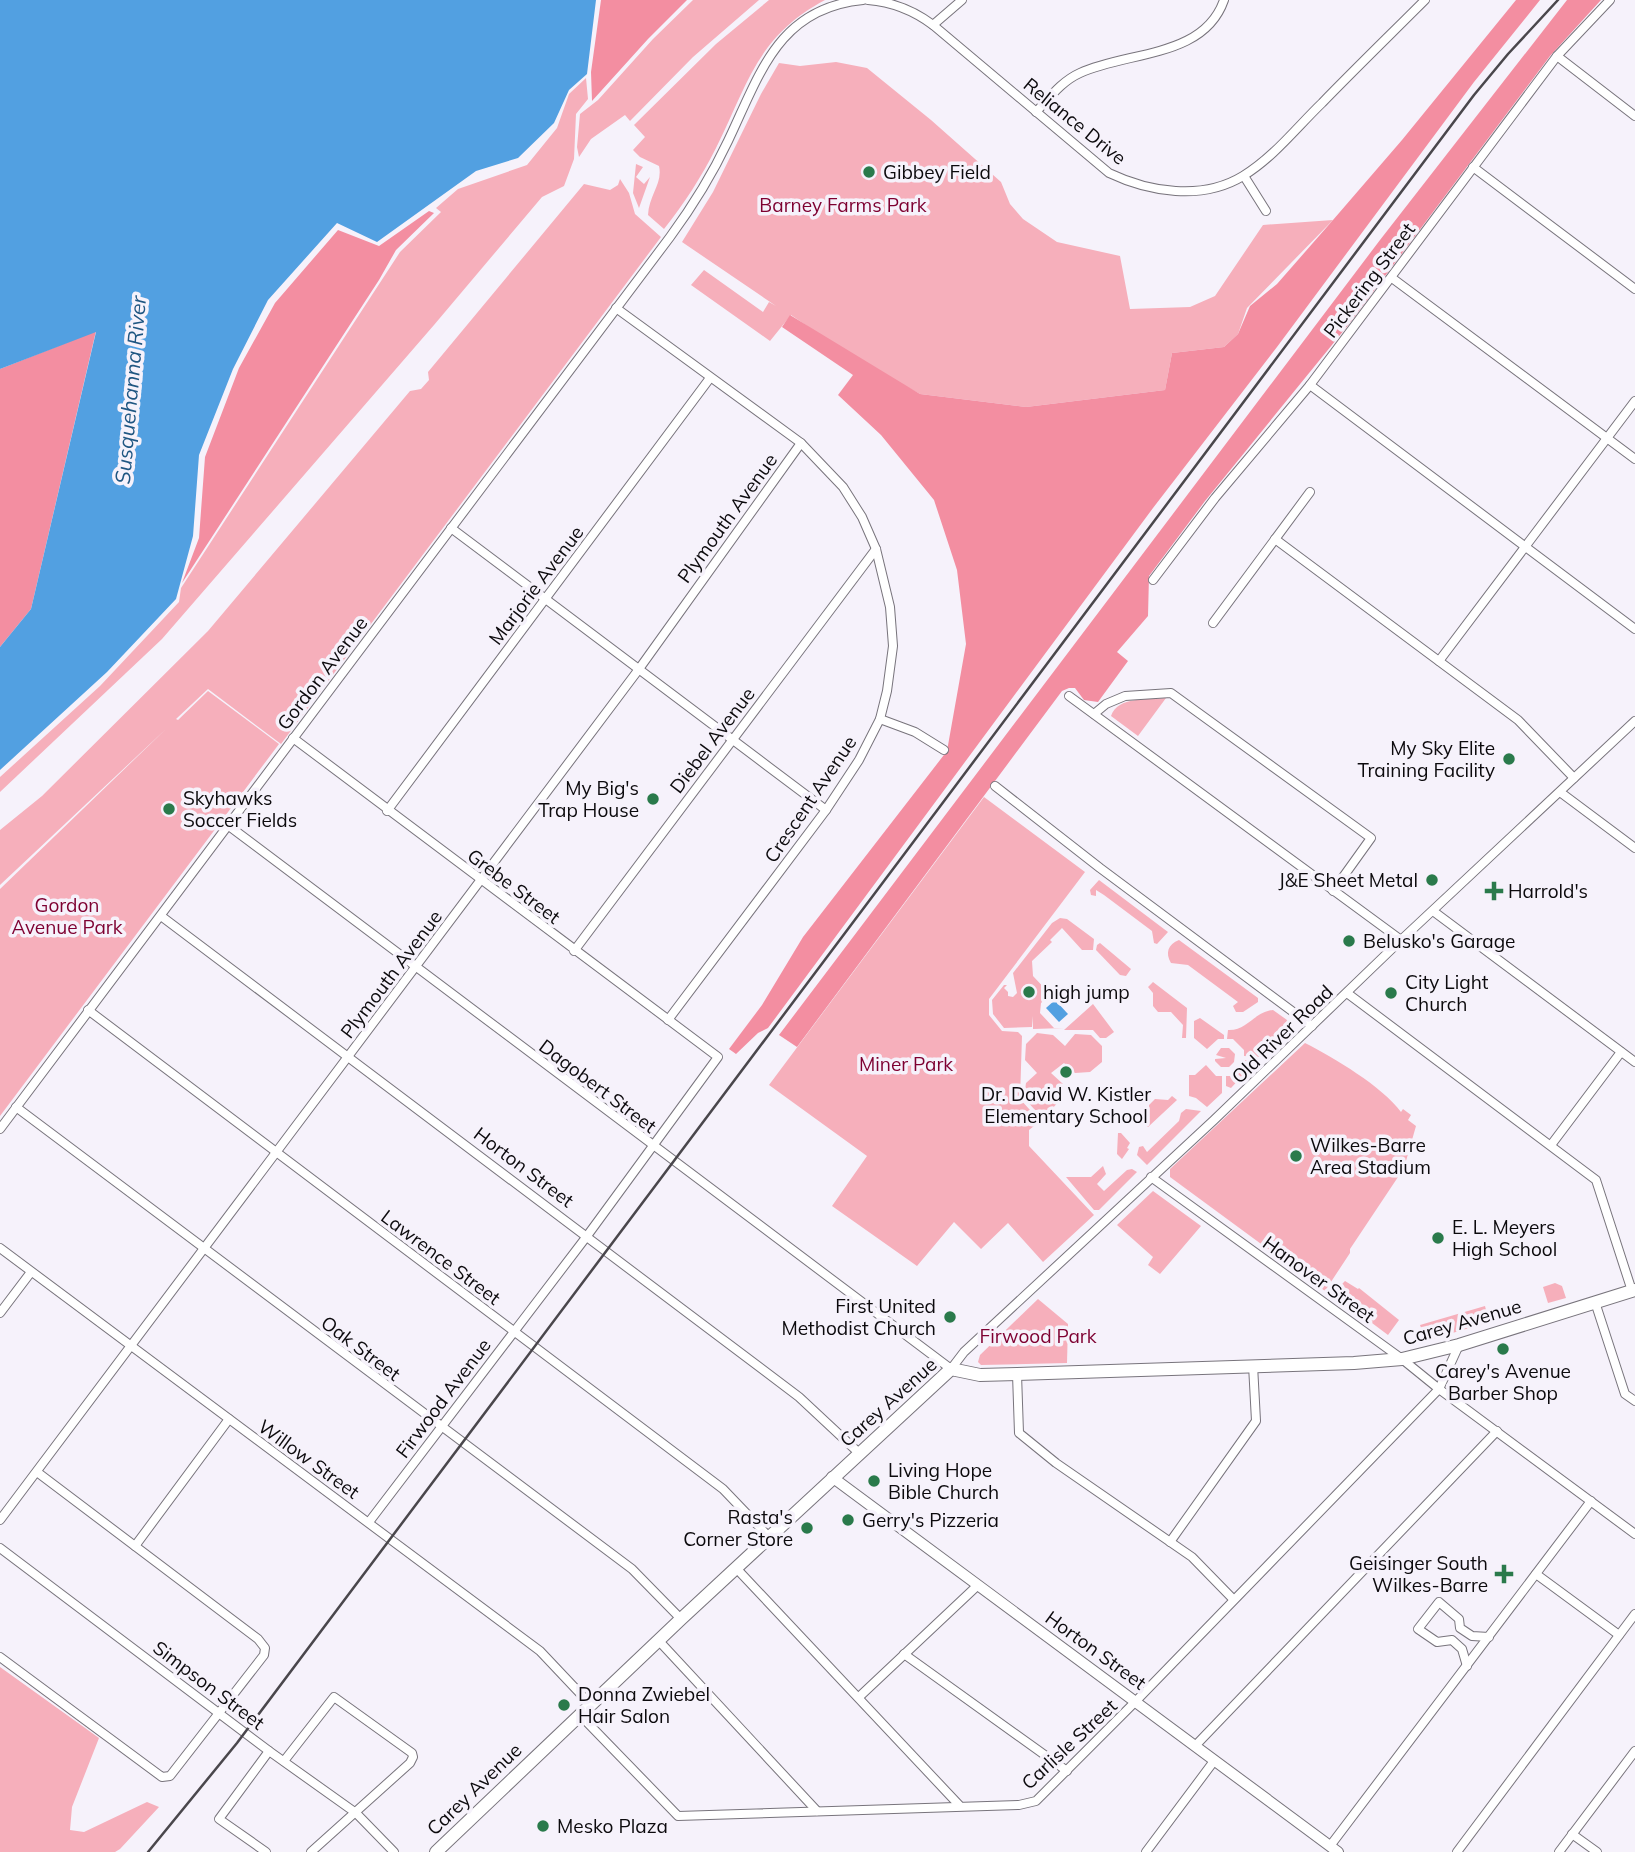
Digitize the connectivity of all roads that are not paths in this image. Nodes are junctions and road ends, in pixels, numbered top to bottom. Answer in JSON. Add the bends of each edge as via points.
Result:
{"nodes":[{"id":1,"x":866,"y":0,"type":"edge"},
{"id":2,"x":962,"y":0,"type":"edge"},
{"id":3,"x":1224,"y":0,"type":"edge"},
{"id":4,"x":1425,"y":0,"type":"edge"},
{"id":5,"x":1611,"y":0,"type":"edge"},
{"id":6,"x":933,"y":25,"type":"junction"},
{"id":7,"x":1557,"y":56,"type":"junction"},
{"id":8,"x":1036,"y":112,"type":"junction"},
{"id":9,"x":1635,"y":116,"type":"edge"},
{"id":10,"x":1474,"y":167,"type":"junction"},
{"id":11,"x":1244,"y":176,"type":"junction"},
{"id":12,"x":1266,"y":211,"type":"dead end"},
{"id":13,"x":670,"y":237,"type":"joint"},
{"id":14,"x":1392,"y":278,"type":"junction"},
{"id":15,"x":1635,"y":289,"type":"edge"},
{"id":16,"x":616,"y":308,"type":"junction"},
{"id":17,"x":710,"y":378,"type":"junction"},
{"id":18,"x":1310,"y":385,"type":"junction"},
{"id":19,"x":1635,"y":401,"type":"edge"},
{"id":20,"x":1606,"y":438,"type":"junction"},
{"id":21,"x":801,"y":443,"type":"junction"},
{"id":22,"x":1635,"y":459,"type":"edge"},
{"id":23,"x":1310,"y":492,"type":"dead end"},
{"id":24,"x":451,"y":528,"type":"junction"},
{"id":25,"x":1275,"y":539,"type":"junction"},
{"id":26,"x":1526,"y":548,"type":"junction"},
{"id":27,"x":876,"y":549,"type":"junction"},
{"id":28,"x":1153,"y":580,"type":"dead end"},
{"id":29,"x":545,"y":599,"type":"junction"},
{"id":30,"x":1213,"y":623,"type":"dead end"},
{"id":31,"x":1635,"y":629,"type":"edge"},
{"id":32,"x":1439,"y":661,"type":"junction"},
{"id":33,"x":639,"y":669,"type":"junction"},
{"id":34,"x":1069,"y":696,"type":"dead end"},
{"id":35,"x":1094,"y":714,"type":"junction"},
{"id":36,"x":880,"y":719,"type":"junction"},
{"id":37,"x":1635,"y":721,"type":"edge"},
{"id":38,"x":293,"y":738,"type":"junction"},
{"id":39,"x":732,"y":739,"type":"junction"},
{"id":40,"x":944,"y":750,"type":"dead end"},
{"id":41,"x":1574,"y":778,"type":"junction"},
{"id":42,"x":995,"y":786,"type":"dead end"},
{"id":43,"x":1560,"y":792,"type":"junction"},
{"id":44,"x":826,"y":810,"type":"junction"},
{"id":45,"x":387,"y":811,"type":"junction"},
{"id":46,"x":229,"y":826,"type":"junction"},
{"id":47,"x":1635,"y":848,"type":"edge"},
{"id":48,"x":481,"y":881,"type":"junction"},
{"id":49,"x":1333,"y":891,"type":"junction"},
{"id":50,"x":1433,"y":911,"type":"junction"},
{"id":51,"x":160,"y":916,"type":"junction"},
{"id":52,"x":1401,"y":940,"type":"junction"},
{"id":53,"x":574,"y":951,"type":"junction"},
{"id":54,"x":415,"y":967,"type":"junction"},
{"id":55,"x":1347,"y":993,"type":"junction"},
{"id":56,"x":88,"y":1010,"type":"junction"},
{"id":57,"x":668,"y":1020,"type":"junction"},
{"id":58,"x":1312,"y":1026,"type":"junction"},
{"id":59,"x":1621,"y":1052,"type":"junction"},
{"id":60,"x":718,"y":1057,"type":"joint"},
{"id":61,"x":348,"y":1058,"type":"junction"},
{"id":62,"x":1635,"y":1062,"type":"edge"},
{"id":63,"x":16,"y":1107,"type":"junction"},
{"id":64,"x":0,"y":1129,"type":"edge"},
{"id":65,"x":1551,"y":1144,"type":"junction"},
{"id":66,"x":653,"y":1146,"type":"junction"},
{"id":67,"x":277,"y":1153,"type":"junction"},
{"id":68,"x":1152,"y":1177,"type":"junction"},
{"id":69,"x":587,"y":1236,"type":"junction"},
{"id":70,"x":0,"y":1248,"type":"edge"},
{"id":71,"x":204,"y":1250,"type":"junction"},
{"id":72,"x":31,"y":1272,"type":"junction"},
{"id":73,"x":1633,"y":1290,"type":"edge"},
{"id":74,"x":1595,"y":1302,"type":"junction"},
{"id":75,"x":0,"y":1313,"type":"edge"},
{"id":76,"x":513,"y":1331,"type":"junction"},
{"id":77,"x":1459,"y":1345,"type":"junction"},
{"id":78,"x":130,"y":1346,"type":"junction"},
{"id":79,"x":1402,"y":1359,"type":"junction"},
{"id":80,"x":1254,"y":1366,"type":"junction"},
{"id":81,"x":951,"y":1369,"type":"junction"},
{"id":82,"x":1017,"y":1374,"type":"junction"},
{"id":83,"x":1439,"y":1389,"type":"junction"},
{"id":84,"x":1635,"y":1401,"type":"edge"},
{"id":85,"x":229,"y":1419,"type":"junction"},
{"id":86,"x":441,"y":1428,"type":"junction"},
{"id":87,"x":1497,"y":1432,"type":"junction"},
{"id":88,"x":859,"y":1453,"type":"junction"},
{"id":89,"x":37,"y":1472,"type":"junction"},
{"id":90,"x":832,"y":1477,"type":"junction"},
{"id":91,"x":1591,"y":1501,"type":"junction"},
{"id":92,"x":0,"y":1520,"type":"edge"},
{"id":93,"x":369,"y":1522,"type":"junction"},
{"id":94,"x":1635,"y":1534,"type":"edge"},
{"id":95,"x":769,"y":1537,"type":"junction"},
{"id":96,"x":1170,"y":1542,"type":"junction"},
{"id":97,"x":135,"y":1546,"type":"junction"},
{"id":98,"x":0,"y":1548,"type":"edge"},
{"id":99,"x":736,"y":1568,"type":"junction"},
{"id":100,"x":1536,"y":1574,"type":"junction"},
{"id":101,"x":978,"y":1585,"type":"junction"},
{"id":102,"x":1233,"y":1599,"type":"junction"},
{"id":103,"x":1635,"y":1614,"type":"edge"},
{"id":104,"x":681,"y":1619,"type":"junction"},
{"id":105,"x":1619,"y":1635,"type":"junction"},
{"id":106,"x":1489,"y":1637,"type":"junction"},
{"id":107,"x":659,"y":1641,"type":"junction"},
{"id":108,"x":904,"y":1654,"type":"junction"},
{"id":109,"x":0,"y":1657,"type":"edge"},
{"id":110,"x":1467,"y":1666,"type":"junction"},
{"id":111,"x":859,"y":1697,"type":"junction"},
{"id":112,"x":1136,"y":1701,"type":"junction"},
{"id":113,"x":591,"y":1705,"type":"junction"},
{"id":114,"x":221,"y":1713,"type":"junction"},
{"id":115,"x":580,"y":1715,"type":"junction"},
{"id":116,"x":1195,"y":1746,"type":"junction"},
{"id":117,"x":269,"y":1751,"type":"junction"},
{"id":118,"x":1635,"y":1751,"type":"edge"},
{"id":119,"x":1214,"y":1760,"type":"junction"},
{"id":120,"x":284,"y":1761,"type":"junction"},
{"id":121,"x":1067,"y":1771,"type":"junction"},
{"id":122,"x":959,"y":1805,"type":"junction"},
{"id":123,"x":817,"y":1811,"type":"junction"},
{"id":124,"x":356,"y":1813,"type":"junction"},
{"id":125,"x":1572,"y":1834,"type":"junction"},
{"id":126,"x":1334,"y":1849,"type":"edge"},
{"id":127,"x":266,"y":1852,"type":"edge"},
{"id":128,"x":311,"y":1852,"type":"edge"},
{"id":129,"x":394,"y":1852,"type":"edge"},
{"id":130,"x":436,"y":1852,"type":"edge"},
{"id":131,"x":1146,"y":1852,"type":"edge"},
{"id":132,"x":1457,"y":1852,"type":"edge"},
{"id":133,"x":1559,"y":1852,"type":"edge"},
{"id":134,"x":1597,"y":1852,"type":"edge"}],
"edges":[{"from":1,"to":6,"type":"street","name":"Reliance Drive","via":[[899,5]]},
{"from":1,"to":13,"type":"street","name":"Reliance Drive","via":[[834,5],[807,17],[780,42],[711,173]]},
{"from":2,"to":6,"type":"street"},
{"from":3,"to":8,"type":"street","via":[[1203,32],[1172,46],[1082,72],[1064,82]]},
{"from":4,"to":11,"type":"street","name":"Reliance Drive","via":[[1281,145]]},
{"from":5,"to":7,"type":"street","name":"Pickering Street"},
{"from":6,"to":8,"type":"street","name":"Reliance Drive"},
{"from":7,"to":9,"type":"street"},
{"from":7,"to":10,"type":"street","name":"Pickering Street"},
{"from":8,"to":11,"type":"street","name":"Reliance Drive","via":[[1109,173],[1143,187],[1208,188]]},
{"from":10,"to":14,"type":"street","name":"Pickering Street"},
{"from":10,"to":15,"type":"street"},
{"from":11,"to":12,"type":"street"},
{"from":13,"to":16,"type":"street","name":"Gordon Avenue"},
{"from":14,"to":18,"type":"street","name":"Pickering Street"},
{"from":14,"to":20,"type":"street"},
{"from":16,"to":17,"type":"street","name":"Crescent Avenue"},
{"from":16,"to":24,"type":"street","name":"Gordon Avenue"},
{"from":17,"to":21,"type":"street","name":"Crescent Avenue"},
{"from":17,"to":29,"type":"street","name":"Marjorie Avenue"},
{"from":18,"to":26,"type":"street"},
{"from":18,"to":28,"type":"street","name":"Pickering Street"},
{"from":19,"to":20,"type":"street"},
{"from":20,"to":22,"type":"street"},
{"from":20,"to":26,"type":"street"},
{"from":21,"to":27,"type":"street","name":"Crescent Avenue","via":[[843,487]]},
{"from":21,"to":33,"type":"street","name":"Plymouth Avenue"},
{"from":23,"to":25,"type":"street"},
{"from":24,"to":29,"type":"street"},
{"from":24,"to":38,"type":"street","name":"Gordon Avenue"},
{"from":25,"to":30,"type":"street"},
{"from":25,"to":32,"type":"street"},
{"from":26,"to":31,"type":"street"},
{"from":26,"to":32,"type":"street"},
{"from":27,"to":36,"type":"street","name":"Crescent Avenue","via":[[890,607],[893,646]]},
{"from":27,"to":39,"type":"street","name":"Diebel Avenue"},
{"from":29,"to":33,"type":"street"},
{"from":29,"to":45,"type":"street","name":"Marjorie Avenue"},
{"from":32,"to":41,"type":"street","via":[[1518,720]]},
{"from":33,"to":39,"type":"street"},
{"from":33,"to":48,"type":"street","name":"Plymouth Avenue"},
{"from":34,"to":35,"type":"street"},
{"from":35,"to":49,"type":"street"},
{"from":35,"to":49,"type":"street","via":[[1125,696],[1171,693],[1371,838]]},
{"from":36,"to":40,"type":"street","via":[[915,732]]},
{"from":36,"to":44,"type":"street","name":"Crescent Avenue"},
{"from":37,"to":41,"type":"street","name":"Old River Road"},
{"from":38,"to":45,"type":"street","name":"Grebe Street"},
{"from":38,"to":46,"type":"street","name":"Gordon Avenue"},
{"from":39,"to":44,"type":"street"},
{"from":39,"to":53,"type":"street","name":"Diebel Avenue"},
{"from":41,"to":43,"type":"street","name":"Old River Road"},
{"from":42,"to":58,"type":"street"},
{"from":43,"to":47,"type":"street"},
{"from":43,"to":50,"type":"street","name":"Old River Road"},
{"from":44,"to":57,"type":"street","name":"Crescent Avenue"},
{"from":45,"to":48,"type":"street","name":"Grebe Street"},
{"from":46,"to":51,"type":"street","name":"Gordon Avenue"},
{"from":46,"to":54,"type":"street","name":"Dagobert Street"},
{"from":48,"to":53,"type":"street","name":"Grebe Street"},
{"from":48,"to":54,"type":"street","name":"Plymouth Avenue"},
{"from":49,"to":52,"type":"street"},
{"from":50,"to":52,"type":"street","name":"Old River Road"},
{"from":50,"to":59,"type":"street"},
{"from":51,"to":56,"type":"street","name":"Gordon Avenue"},
{"from":51,"to":61,"type":"street","name":"Horton Street"},
{"from":52,"to":55,"type":"street","name":"Old River Road"},
{"from":53,"to":57,"type":"street","name":"Grebe Street"},
{"from":54,"to":61,"type":"street","name":"Plymouth Avenue"},
{"from":54,"to":66,"type":"street","name":"Dagobert Street"},
{"from":55,"to":58,"type":"street","name":"Old River Road"},
{"from":55,"to":65,"type":"street"},
{"from":56,"to":63,"type":"street","name":"Gordon Avenue"},
{"from":56,"to":67,"type":"street","name":"Lawrence Street"},
{"from":57,"to":60,"type":"street","name":"Grebe Street"},
{"from":58,"to":68,"type":"street","name":"Old River Road"},
{"from":59,"to":62,"type":"street"},
{"from":59,"to":65,"type":"street"},
{"from":60,"to":66,"type":"street","name":"Firwood Avenue"},
{"from":61,"to":67,"type":"street","name":"Plymouth Avenue"},
{"from":61,"to":69,"type":"street","name":"Horton Street"},
{"from":63,"to":64,"type":"street","name":"Gordon Avenue"},
{"from":63,"to":71,"type":"street","name":"Oak Street"},
{"from":65,"to":73,"type":"street","via":[[1596,1180]]},
{"from":66,"to":69,"type":"street","name":"Firwood Avenue"},
{"from":66,"to":81,"type":"street","name":"Dagobert Street"},
{"from":67,"to":71,"type":"street","name":"Plymouth Avenue"},
{"from":67,"to":76,"type":"street","name":"Lawrence Street"},
{"from":68,"to":79,"type":"street","name":"Hanover Street"},
{"from":68,"to":81,"type":"street","name":"Old River Road"},
{"from":69,"to":76,"type":"street","name":"Firwood Avenue"},
{"from":69,"to":88,"type":"street","name":"Horton Street","via":[[799,1397]]},
{"from":70,"to":72,"type":"street","name":"Willow Street"},
{"from":71,"to":78,"type":"street","name":"Plymouth Avenue"},
{"from":71,"to":86,"type":"street","name":"Oak Street"},
{"from":72,"to":75,"type":"street"},
{"from":72,"to":78,"type":"street","name":"Willow Street"},
{"from":73,"to":74,"type":"main road","name":"Carey Avenue"},
{"from":74,"to":77,"type":"main road","name":"Carey Avenue"},
{"from":74,"to":84,"type":"street","via":[[1625,1394]]},
{"from":76,"to":86,"type":"street","name":"Firwood Avenue"},
{"from":76,"to":95,"type":"street","name":"Lawrence Street","via":[[723,1489]]},
{"from":77,"to":79,"type":"main road","name":"Carey Avenue"},
{"from":77,"to":83,"type":"street","name":"Carlisle Street"},
{"from":78,"to":85,"type":"street","name":"Willow Street"},
{"from":78,"to":89,"type":"street","name":"Plymouth Avenue"},
{"from":79,"to":80,"type":"main road","name":"Carey Avenue"},
{"from":79,"to":83,"type":"street","name":"Hanover Street"},
{"from":80,"to":82,"type":"main road","name":"Carey Avenue"},
{"from":80,"to":96,"type":"street","via":[[1255,1421]]},
{"from":81,"to":82,"type":"main road","name":"Carey Avenue","via":[[980,1375]]},
{"from":81,"to":88,"type":"main road","name":"Carey Avenue"},
{"from":82,"to":96,"type":"street","via":[[1020,1433]]},
{"from":83,"to":87,"type":"street","name":"Hanover Street"},
{"from":83,"to":102,"type":"street","name":"Carlisle Street"},
{"from":85,"to":93,"type":"street","name":"Willow Street"},
{"from":85,"to":97,"type":"street"},
{"from":86,"to":93,"type":"street","name":"Firwood Avenue"},
{"from":86,"to":104,"type":"street","name":"Oak Street","via":[[632,1569]]},
{"from":87,"to":91,"type":"street","name":"Hanover Street"},
{"from":87,"to":116,"type":"street"},
{"from":88,"to":90,"type":"main road","name":"Carey Avenue"},
{"from":89,"to":92,"type":"street","name":"Plymouth Avenue"},
{"from":89,"to":97,"type":"street"},
{"from":90,"to":95,"type":"main road","name":"Carey Avenue"},
{"from":90,"to":101,"type":"main road","name":"Horton Street"},
{"from":91,"to":94,"type":"street","name":"Hanover Street"},
{"from":91,"to":100,"type":"street"},
{"from":93,"to":113,"type":"street","name":"Willow Street","via":[[540,1651]]},
{"from":95,"to":99,"type":"main road","name":"Carey Avenue"},
{"from":96,"to":102,"type":"street"},
{"from":97,"to":114,"type":"street","via":[[265,1648]]},
{"from":98,"to":114,"type":"street","name":"Simpson Street"},
{"from":99,"to":104,"type":"main road","name":"Carey Avenue"},
{"from":99,"to":111,"type":"street"},
{"from":100,"to":105,"type":"street"},
{"from":100,"to":106,"type":"street"},
{"from":101,"to":108,"type":"street"},
{"from":101,"to":112,"type":"main road","name":"Horton Street"},
{"from":102,"to":112,"type":"street","name":"Carlisle Street"},
{"from":103,"to":105,"type":"street"},
{"from":104,"to":107,"type":"main road","name":"Carey Avenue"},
{"from":105,"to":132,"type":"street"},
{"from":106,"to":110,"type":"street"},
{"from":106,"to":110,"type":"street","via":[[1472,1636],[1460,1628],[1460,1619],[1439,1602],[1418,1629],[1437,1642],[1452,1640],[1462,1649]]},
{"from":107,"to":113,"type":"main road","name":"Carey Avenue"},
{"from":107,"to":123,"type":"street"},
{"from":108,"to":111,"type":"street"},
{"from":108,"to":121,"type":"street"},
{"from":109,"to":114,"type":"street","via":[[162,1777],[170,1776]]},
{"from":110,"to":126,"type":"street"},
{"from":111,"to":122,"type":"street"},
{"from":112,"to":116,"type":"main road","name":"Horton Street"},
{"from":112,"to":121,"type":"street","name":"Carlisle Street"},
{"from":113,"to":115,"type":"main road","name":"Carey Avenue"},
{"from":114,"to":117,"type":"street","name":"Simpson Street"},
{"from":115,"to":123,"type":"street","name":"Carlisle Street","via":[[678,1816]]},
{"from":115,"to":130,"type":"main road","name":"Carey Avenue"},
{"from":116,"to":119,"type":"main road","name":"Horton Street"},
{"from":117,"to":120,"type":"street","name":"Simpson Street"},
{"from":117,"to":127,"type":"street","via":[[219,1819]]},
{"from":118,"to":125,"type":"street"},
{"from":119,"to":126,"type":"main road","name":"Horton Street"},
{"from":119,"to":131,"type":"street"},
{"from":120,"to":124,"type":"street","name":"Simpson Street"},
{"from":120,"to":124,"type":"street","via":[[334,1697],[410,1750],[413,1757]]},
{"from":121,"to":122,"type":"street","name":"Carlisle Street","via":[[1028,1804]]},
{"from":122,"to":123,"type":"street","name":"Carlisle Street"},
{"from":124,"to":128,"type":"street"},
{"from":124,"to":129,"type":"street","name":"Simpson Street"},
{"from":125,"to":133,"type":"street"},
{"from":125,"to":134,"type":"street"}]}
